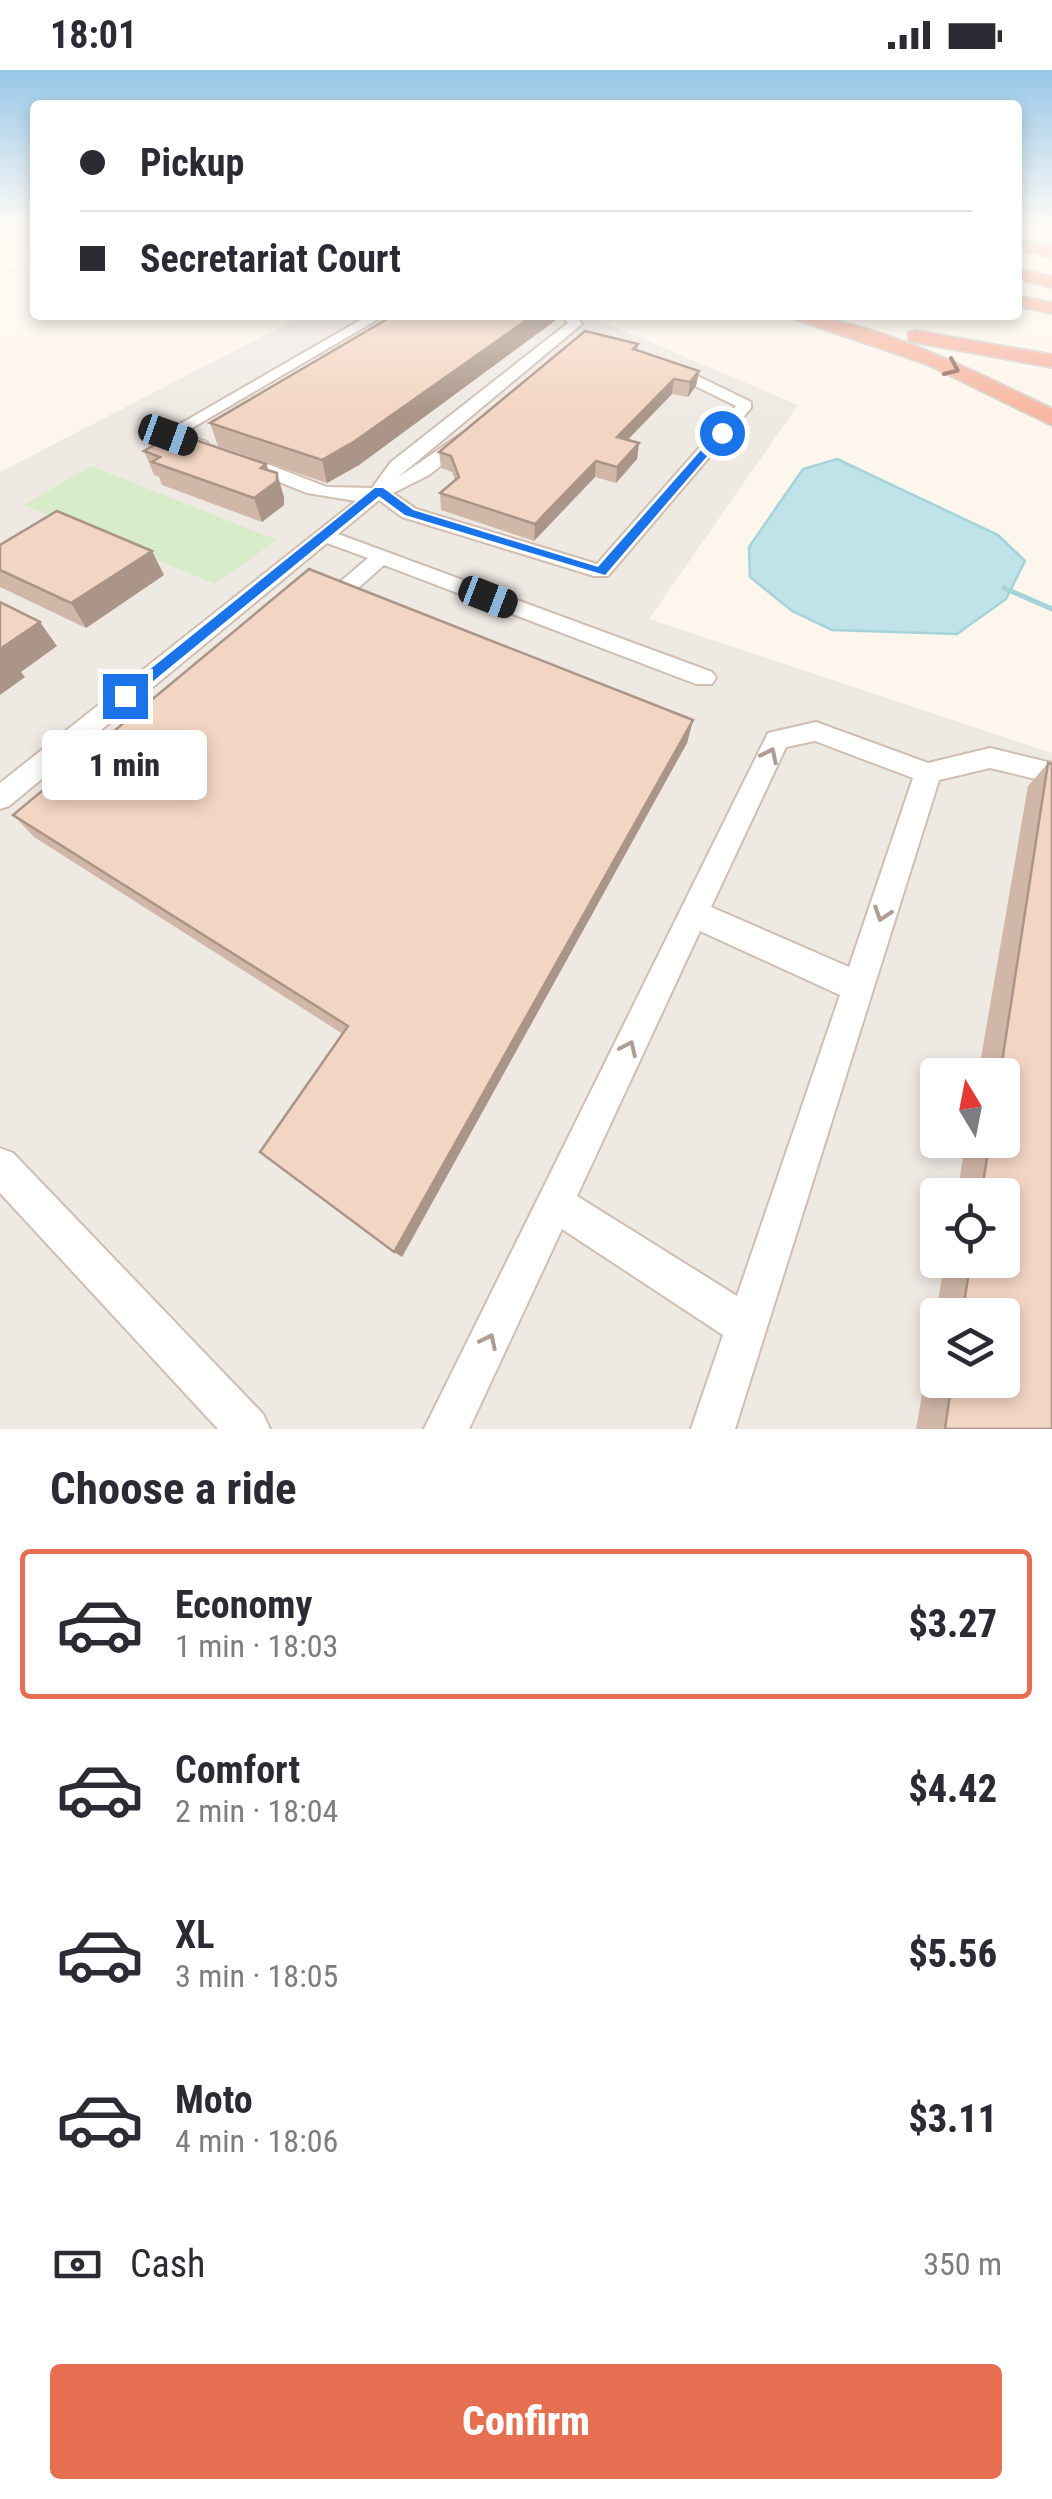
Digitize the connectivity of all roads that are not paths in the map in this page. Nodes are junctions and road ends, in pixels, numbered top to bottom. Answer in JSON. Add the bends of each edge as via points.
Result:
{"nodes":[{"id":1,"x":1022,"y":305,"type":"edge"},
{"id":2,"x":1052,"y":311,"type":"edge"},
{"id":3,"x":369,"y":320,"type":"edge"},
{"id":4,"x":572,"y":320,"type":"edge"},
{"id":5,"x":810,"y":320,"type":"edge"},
{"id":6,"x":823,"y":320,"type":"edge"},
{"id":7,"x":580,"y":341,"type":"edge"},
{"id":8,"x":643,"y":355,"type":"edge"},
{"id":9,"x":1052,"y":361,"type":"edge"},
{"id":10,"x":522,"y":390,"type":"edge"},
{"id":11,"x":1052,"y":418,"type":"edge"},
{"id":12,"x":478,"y":427,"type":"edge"},
{"id":13,"x":379,"y":491,"type":"junction"},
{"id":14,"x":324,"y":535,"type":"junction"},
{"id":15,"x":381,"y":557,"type":"junction"},
{"id":16,"x":340,"y":594,"type":"edge"},
{"id":17,"x":704,"y":678,"type":"dead end"},
{"id":18,"x":928,"y":773,"type":"junction"},
{"id":19,"x":1052,"y":773,"type":"edge"},
{"id":20,"x":0,"y":798,"type":"edge"},
{"id":21,"x":692,"y":913,"type":"junction"},
{"id":22,"x":858,"y":987,"type":"junction"},
{"id":23,"x":0,"y":1166,"type":"edge"},
{"id":24,"x":556,"y":1204,"type":"junction"},
{"id":25,"x":746,"y":1326,"type":"junction"},
{"id":26,"x":248,"y":1429,"type":"edge"},
{"id":27,"x":446,"y":1429,"type":"edge"},
{"id":28,"x":713,"y":1429,"type":"edge"}],
"edges":[{"from":1,"to":2,"type":"highway"},
{"from":3,"to":13,"type":"street","via":[[168,435],[336,495]]},
{"from":4,"to":13,"type":"street","via":[[575,324],[396,466]]},
{"from":5,"to":11,"type":"highway","one_way":true,"via":[[934,360]]},
{"from":6,"to":9,"type":"highway"},
{"from":7,"to":10,"type":"street"},
{"from":8,"to":13,"type":"street","via":[[746,405],[601,572],[409,512]]},
{"from":12,"to":13,"type":"street","via":[[420,476]]},
{"from":13,"to":14,"type":"street"},
{"from":14,"to":15,"type":"street"},
{"from":14,"to":20,"type":"street"},
{"from":15,"to":16,"type":"street"},
{"from":15,"to":17,"type":"street"},
{"from":18,"to":19,"type":"street","via":[[1001,754]]},
{"from":21,"to":18,"type":"street","one_way":true,"via":[[777,740],[816,731]]},
{"from":18,"to":22,"type":"street","one_way":true},
{"from":21,"to":22,"type":"street"},
{"from":24,"to":21,"type":"street","one_way":true},
{"from":22,"to":25,"type":"street"},
{"from":23,"to":26,"type":"street"},
{"from":24,"to":25,"type":"street"},
{"from":27,"to":24,"type":"street","one_way":true},
{"from":25,"to":28,"type":"street"}]}
